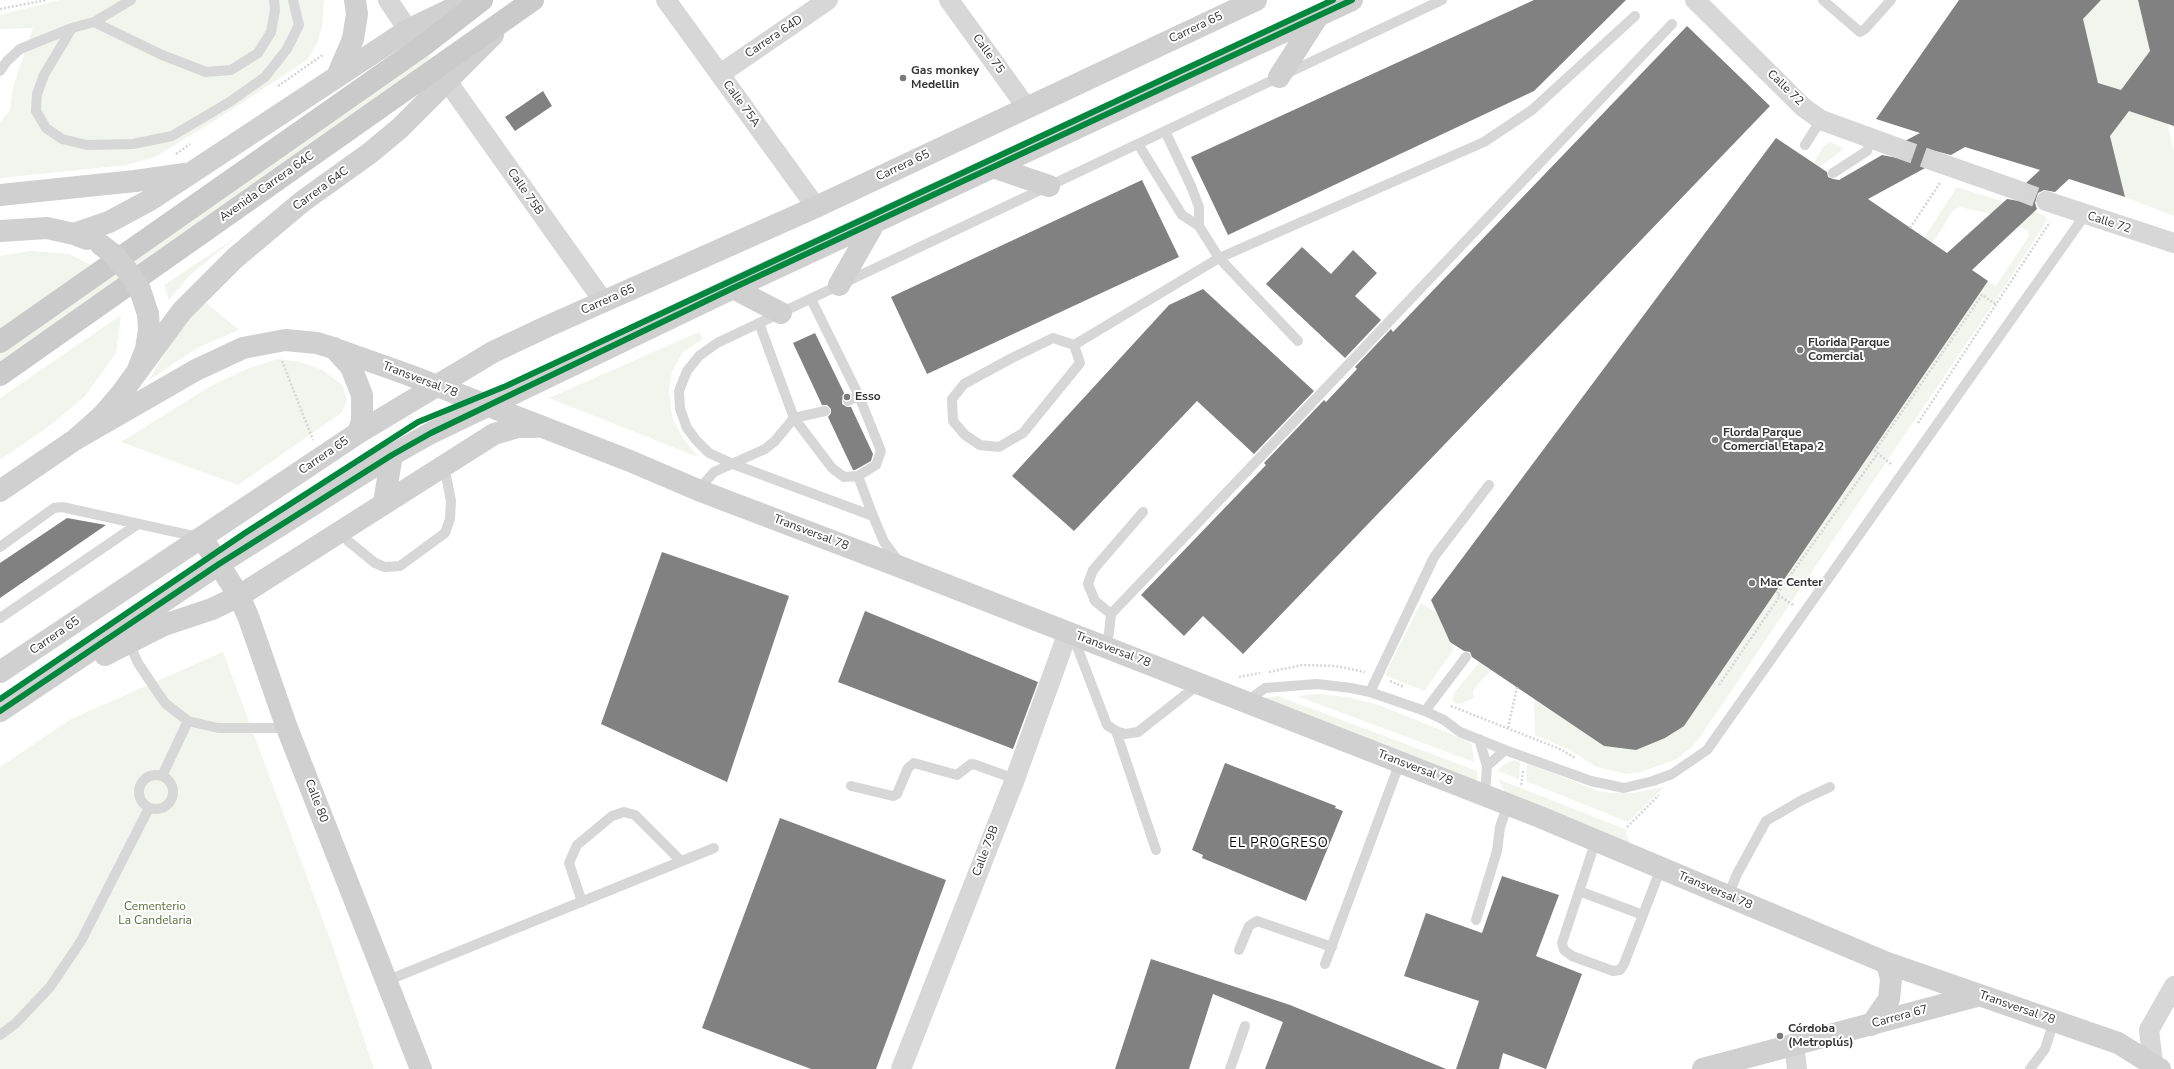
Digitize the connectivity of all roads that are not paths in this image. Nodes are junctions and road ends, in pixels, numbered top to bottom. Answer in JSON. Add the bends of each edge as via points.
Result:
{"nodes":[{"id":1,"x":131,"y":0,"type":"edge"},
{"id":2,"x":274,"y":0,"type":"edge"},
{"id":3,"x":293,"y":0,"type":"edge"},
{"id":4,"x":355,"y":0,"type":"edge"},
{"id":5,"x":388,"y":0,"type":"edge"},
{"id":6,"x":470,"y":0,"type":"edge"},
{"id":7,"x":482,"y":0,"type":"edge"},
{"id":8,"x":534,"y":0,"type":"edge"},
{"id":9,"x":666,"y":0,"type":"edge"},
{"id":10,"x":828,"y":0,"type":"edge"},
{"id":11,"x":949,"y":0,"type":"edge"},
{"id":12,"x":1352,"y":0,"type":"edge"},
{"id":13,"x":1442,"y":0,"type":"edge"},
{"id":14,"x":1695,"y":0,"type":"edge"},
{"id":15,"x":1823,"y":0,"type":"edge"},
{"id":16,"x":1891,"y":0,"type":"edge"},
{"id":17,"x":1241,"y":3,"type":"edge"},
{"id":18,"x":513,"y":15,"type":"junction"},
{"id":19,"x":1318,"y":16,"type":"junction"},
{"id":20,"x":1635,"y":16,"type":"dead end"},
{"id":21,"x":94,"y":22,"type":"junction"},
{"id":22,"x":1672,"y":24,"type":"dead end"},
{"id":23,"x":72,"y":28,"type":"junction"},
{"id":24,"x":408,"y":30,"type":"junction"},
{"id":25,"x":0,"y":71,"type":"edge"},
{"id":26,"x":338,"y":74,"type":"junction"},
{"id":27,"x":720,"y":74,"type":"junction"},
{"id":28,"x":1278,"y":77,"type":"junction"},
{"id":29,"x":447,"y":82,"type":"junction"},
{"id":30,"x":1027,"y":108,"type":"junction"},
{"id":31,"x":1821,"y":120,"type":"junction"},
{"id":32,"x":1165,"y":131,"type":"junction"},
{"id":33,"x":1871,"y":139,"type":"junction"},
{"id":34,"x":1138,"y":144,"type":"junction"},
{"id":35,"x":1805,"y":145,"type":"dead end"},
{"id":36,"x":1895,"y":147,"type":"tunnel mouth"},
{"id":37,"x":993,"y":167,"type":"junction"},
{"id":38,"x":1940,"y":170,"type":"tunnel mouth"},
{"id":39,"x":193,"y":173,"type":"junction"},
{"id":40,"x":1833,"y":173,"type":"dead end"},
{"id":41,"x":1049,"y":186,"type":"junction"},
{"id":42,"x":2017,"y":190,"type":"tunnel mouth"},
{"id":43,"x":0,"y":194,"type":"edge"},
{"id":44,"x":2046,"y":201,"type":"tunnel mouth"},
{"id":45,"x":816,"y":207,"type":"junction"},
{"id":46,"x":2085,"y":215,"type":"junction"},
{"id":47,"x":875,"y":222,"type":"junction"},
{"id":48,"x":1199,"y":226,"type":"junction"},
{"id":49,"x":0,"y":231,"type":"edge"},
{"id":50,"x":74,"y":234,"type":"junction"},
{"id":51,"x":2170,"y":242,"type":"edge"},
{"id":52,"x":1219,"y":258,"type":"junction"},
{"id":53,"x":839,"y":286,"type":"junction"},
{"id":54,"x":733,"y":288,"type":"junction"},
{"id":55,"x":811,"y":298,"type":"junction"},
{"id":56,"x":604,"y":302,"type":"junction"},
{"id":57,"x":781,"y":313,"type":"junction"},
{"id":58,"x":759,"y":323,"type":"junction"},
{"id":59,"x":1298,"y":341,"type":"dead end"},
{"id":60,"x":0,"y":342,"type":"edge"},
{"id":61,"x":1074,"y":345,"type":"junction"},
{"id":62,"x":333,"y":348,"type":"junction"},
{"id":63,"x":137,"y":372,"type":"junction"},
{"id":64,"x":0,"y":375,"type":"edge"},
{"id":65,"x":436,"y":386,"type":"junction"},
{"id":66,"x":859,"y":396,"type":"junction"},
{"id":67,"x":848,"y":401,"type":"dead end"},
{"id":68,"x":488,"y":405,"type":"junction"},
{"id":69,"x":825,"y":411,"type":"dead end"},
{"id":70,"x":794,"y":418,"type":"junction"},
{"id":71,"x":544,"y":428,"type":"junction"},
{"id":72,"x":358,"y":433,"type":"junction"},
{"id":73,"x":76,"y":440,"type":"junction"},
{"id":74,"x":392,"y":455,"type":"junction"},
{"id":75,"x":733,"y":464,"type":"junction"},
{"id":76,"x":444,"y":465,"type":"junction"},
{"id":77,"x":858,"y":476,"type":"junction"},
{"id":78,"x":1489,"y":485,"type":"dead end"},
{"id":79,"x":698,"y":490,"type":"junction"},
{"id":80,"x":0,"y":491,"type":"edge"},
{"id":81,"x":384,"y":502,"type":"junction"},
{"id":82,"x":1143,"y":512,"type":"dead end"},
{"id":83,"x":873,"y":516,"type":"junction"},
{"id":84,"x":138,"y":524,"type":"junction"},
{"id":85,"x":340,"y":531,"type":"junction"},
{"id":86,"x":202,"y":538,"type":"junction"},
{"id":87,"x":0,"y":546,"type":"edge"},
{"id":88,"x":219,"y":564,"type":"junction"},
{"id":89,"x":903,"y":568,"type":"junction"},
{"id":90,"x":239,"y":596,"type":"junction"},
{"id":91,"x":1111,"y":614,"type":"junction"},
{"id":92,"x":0,"y":618,"type":"edge"},
{"id":93,"x":1070,"y":633,"type":"junction"},
{"id":94,"x":129,"y":643,"type":"junction"},
{"id":95,"x":1105,"y":647,"type":"junction"},
{"id":96,"x":1466,"y":658,"type":"dead end"},
{"id":97,"x":0,"y":672,"type":"edge"},
{"id":98,"x":1199,"y":684,"type":"junction"},
{"id":99,"x":1370,"y":692,"type":"junction"},
{"id":100,"x":1246,"y":702,"type":"junction"},
{"id":101,"x":6,"y":707,"type":"edge"},
{"id":102,"x":1425,"y":711,"type":"junction"},
{"id":103,"x":188,"y":721,"type":"junction"},
{"id":104,"x":287,"y":728,"type":"junction"},
{"id":105,"x":1116,"y":731,"type":"junction"},
{"id":106,"x":1479,"y":739,"type":"junction"},
{"id":107,"x":1505,"y":750,"type":"junction"},
{"id":108,"x":1400,"y":762,"type":"junction"},
{"id":109,"x":1487,"y":766,"type":"junction"},
{"id":110,"x":162,"y":776,"type":"junction"},
{"id":111,"x":1015,"y":779,"type":"junction"},
{"id":112,"x":850,"y":786,"type":"dead end"},
{"id":113,"x":1830,"y":787,"type":"dead end"},
{"id":114,"x":1486,"y":795,"type":"junction"},
{"id":115,"x":1508,"y":804,"type":"junction"},
{"id":116,"x":149,"y":808,"type":"junction"},
{"id":117,"x":1596,"y":840,"type":"junction"},
{"id":118,"x":714,"y":848,"type":"dead end"},
{"id":119,"x":1156,"y":850,"type":"dead end"},
{"id":120,"x":681,"y":862,"type":"junction"},
{"id":121,"x":1661,"y":868,"type":"junction"},
{"id":122,"x":1579,"y":891,"type":"junction"},
{"id":123,"x":1728,"y":896,"type":"junction"},
{"id":124,"x":582,"y":902,"type":"junction"},
{"id":125,"x":1643,"y":915,"type":"junction"},
{"id":126,"x":1476,"y":920,"type":"dead end"},
{"id":127,"x":1332,"y":947,"type":"junction"},
{"id":128,"x":1239,"y":950,"type":"dead end"},
{"id":129,"x":1887,"y":963,"type":"junction"},
{"id":130,"x":1326,"y":964,"type":"dead end"},
{"id":131,"x":386,"y":981,"type":"junction"},
{"id":132,"x":2174,"y":986,"type":"edge"},
{"id":133,"x":1980,"y":995,"type":"junction"},
{"id":134,"x":2054,"y":1021,"type":"junction"},
{"id":135,"x":1871,"y":1025,"type":"junction"},
{"id":136,"x":1244,"y":1026,"type":"dead end"},
{"id":137,"x":2149,"y":1030,"type":"junction"},
{"id":138,"x":0,"y":1035,"type":"edge"},
{"id":139,"x":2118,"y":1043,"type":"junction"},
{"id":140,"x":1794,"y":1044,"type":"junction"},
{"id":141,"x":2156,"y":1066,"type":"edge"},
{"id":142,"x":421,"y":1069,"type":"edge"},
{"id":143,"x":901,"y":1069,"type":"edge"},
{"id":144,"x":1230,"y":1069,"type":"edge"},
{"id":145,"x":1703,"y":1069,"type":"edge"},
{"id":146,"x":1797,"y":1069,"type":"edge"},
{"id":147,"x":2030,"y":1069,"type":"edge"}],
"edges":[{"from":1,"to":21,"type":"lane"},
{"from":2,"to":21,"type":"lane","via":[[271,32],[258,53],[231,70],[206,72],[162,55]]},
{"from":3,"to":23,"type":"lane","via":[[299,24],[287,49],[265,77],[231,101],[172,136],[133,144],[87,145],[62,138],[46,128],[36,111],[37,94],[44,74]]},
{"from":4,"to":26,"type":"main road","via":[[357,14],[354,39]]},
{"from":5,"to":24,"type":"street"},
{"from":6,"to":24,"type":"main road"},
{"from":7,"to":60,"type":"main road","via":[[424,44]]},
{"from":8,"to":18,"type":"main road","name":"Avenida Carrera 64C"},
{"from":9,"to":27,"type":"street","name":"Calle 75A"},
{"from":10,"to":27,"type":"street","name":"Carrera 64D"},
{"from":11,"to":30,"type":"street","name":"Calle 75"},
{"from":12,"to":19,"type":"main road"},
{"from":13,"to":28,"type":"lane"},
{"from":14,"to":31,"type":"street","name":"Calle 72","via":[[1803,107]]},
{"from":15,"to":16,"type":"lane","via":[[1860,32],[1865,30]]},
{"from":17,"to":30,"type":"main road","name":"Carrera 65"},
{"from":18,"to":29,"type":"main road","name":"Carrera 64C"},
{"from":18,"to":64,"type":"main road","name":"Avenida Carrera 64C"},
{"from":19,"to":28,"type":"main road"},
{"from":19,"to":37,"type":"main road"},
{"from":20,"to":52,"type":"lane","via":[[1532,110],[1484,142]]},
{"from":21,"to":23,"type":"lane"},
{"from":22,"to":91,"type":"lane"},
{"from":23,"to":25,"type":"lane","via":[[20,50]]},
{"from":24,"to":26,"type":"main road"},
{"from":26,"to":39,"type":"main road"},
{"from":27,"to":45,"type":"street","name":"Calle 75A"},
{"from":28,"to":32,"type":"lane"},
{"from":29,"to":56,"type":"street","name":"Calle 75B"},
{"from":29,"to":63,"type":"main road","name":"Carrera 64C","via":[[370,153],[292,210],[235,258],[182,311]]},
{"from":30,"to":45,"type":"main road","name":"Carrera 65"},
{"from":31,"to":33,"type":"street","name":"Calle 72"},
{"from":31,"to":35,"type":"lane"},
{"from":32,"to":34,"type":"lane"},
{"from":32,"to":48,"type":"lane","via":[[1199,207]]},
{"from":33,"to":36,"type":"street","name":"Calle 72"},
{"from":33,"to":40,"type":"lane","via":[[1867,151]]},
{"from":34,"to":41,"type":"lane"},
{"from":34,"to":48,"type":"lane","via":[[1182,215]]},
{"from":37,"to":41,"type":"main road"},
{"from":37,"to":47,"type":"main road"},
{"from":38,"to":42,"type":"street"},
{"from":39,"to":43,"type":"main road","via":[[136,182]]},
{"from":39,"to":50,"type":"main road","via":[[109,222]]},
{"from":41,"to":53,"type":"lane"},
{"from":44,"to":46,"type":"street","name":"Calle 72"},
{"from":45,"to":56,"type":"main road","name":"Carrera 65"},
{"from":46,"to":51,"type":"street","name":"Calle 72"},
{"from":46,"to":107,"type":"lane","via":[[1707,750],[1672,774],[1624,788],[1591,781]]},
{"from":47,"to":53,"type":"main road"},
{"from":47,"to":54,"type":"main road"},
{"from":48,"to":52,"type":"lane"},
{"from":49,"to":50,"type":"main road","via":[[47,228]]},
{"from":50,"to":63,"type":"main road","bridge":true,"via":[[101,245],[113,254],[140,290],[148,314],[149,330],[146,349]]},
{"from":52,"to":59,"type":"lane"},
{"from":52,"to":61,"type":"lane"},
{"from":53,"to":55,"type":"lane"},
{"from":54,"to":57,"type":"main road"},
{"from":54,"to":68,"type":"main road"},
{"from":55,"to":57,"type":"lane"},
{"from":55,"to":66,"type":"lane"},
{"from":56,"to":65,"type":"main road","name":"Carrera 65","via":[[517,341]]},
{"from":57,"to":58,"type":"lane"},
{"from":58,"to":70,"type":"lane"},
{"from":58,"to":75,"type":"lane","via":[[718,343],[699,356],[687,371],[679,391],[680,409],[687,428],[709,453]]},
{"from":61,"to":61,"type":"lane","via":[[1053,338],[964,384],[952,399],[953,421],[965,435],[980,446],[1000,447],[1022,432],[1080,363]]},
{"from":62,"to":65,"type":"main road","name":"Transversal 78"},
{"from":62,"to":72,"type":"main road","via":[[351,367],[362,395],[362,421]]},
{"from":62,"to":73,"type":"main road","name":"Transversal 78","via":[[316,343],[285,340],[243,348],[196,370]]},
{"from":63,"to":73,"type":"main road","name":"Carrera 64C","via":[[103,415]]},
{"from":65,"to":68,"type":"main road","name":"Transversal 78"},
{"from":65,"to":72,"type":"main road","name":"Carrera 65"},
{"from":66,"to":67,"type":"lane"},
{"from":66,"to":77,"type":"lane","via":[[881,451],[876,465]]},
{"from":68,"to":71,"type":"main road","name":"Transversal 78"},
{"from":68,"to":74,"type":"main road"},
{"from":69,"to":70,"type":"lane"},
{"from":70,"to":75,"type":"lane","via":[[770,445]]},
{"from":70,"to":77,"type":"lane","via":[[832,468],[844,477]]},
{"from":71,"to":76,"type":"main road","via":[[518,427],[494,434]]},
{"from":71,"to":79,"type":"main road","name":"Transversal 78"},
{"from":72,"to":86,"type":"main road","name":"Carrera 65"},
{"from":73,"to":80,"type":"main road"},
{"from":74,"to":81,"type":"main road"},
{"from":74,"to":88,"type":"main road"},
{"from":75,"to":79,"type":"lane","via":[[714,472]]},
{"from":75,"to":83,"type":"lane"},
{"from":76,"to":81,"type":"main road"},
{"from":76,"to":85,"type":"lane","via":[[451,501],[450,519],[444,533],[400,566],[386,567],[375,563]]},
{"from":77,"to":83,"type":"lane"},
{"from":78,"to":99,"type":"lane","via":[[1434,557]]},
{"from":79,"to":89,"type":"main road","name":"Transversal 78"},
{"from":81,"to":85,"type":"main road"},
{"from":82,"to":91,"type":"lane","via":[[1093,570],[1088,584],[1095,601]]},
{"from":83,"to":89,"type":"lane","via":[[884,542]]},
{"from":84,"to":86,"type":"lane"},
{"from":84,"to":87,"type":"lane","via":[[62,507],[54,508]]},
{"from":84,"to":92,"type":"lane"},
{"from":85,"to":90,"type":"main road"},
{"from":86,"to":88,"type":"main road","name":"Calle 80"},
{"from":86,"to":97,"type":"main road","name":"Carrera 65"},
{"from":88,"to":90,"type":"main road","name":"Calle 80"},
{"from":88,"to":101,"type":"main road"},
{"from":89,"to":93,"type":"main road","name":"Transversal 78"},
{"from":90,"to":94,"type":"main road","via":[[212,609],[164,625]]},
{"from":90,"to":104,"type":"main road","name":"Calle 80"},
{"from":91,"to":95,"type":"lane"},
{"from":93,"to":95,"type":"main road","name":"Transversal 78"},
{"from":93,"to":105,"type":"lane","via":[[1106,725]]},
{"from":93,"to":111,"type":"street","name":"Calle 79B"},
{"from":94,"to":101,"type":"main road"},
{"from":94,"to":103,"type":"lane","via":[[138,663],[165,703]]},
{"from":95,"to":98,"type":"main road","name":"Transversal 78"},
{"from":96,"to":102,"type":"lane"},
{"from":98,"to":100,"type":"main road","name":"Transversal 78"},
{"from":98,"to":105,"type":"lane","via":[[1138,732],[1125,734]]},
{"from":99,"to":100,"type":"lane","via":[[1317,684],[1265,688]]},
{"from":99,"to":102,"type":"lane"},
{"from":100,"to":108,"type":"main road","name":"Transversal 78"},
{"from":102,"to":106,"type":"lane","via":[[1444,720],[1460,732]]},
{"from":103,"to":104,"type":"lane","via":[[218,728]]},
{"from":103,"to":110,"type":"lane"},
{"from":104,"to":131,"type":"main road","name":"Calle 80"},
{"from":105,"to":119,"type":"lane"},
{"from":106,"to":107,"type":"lane"},
{"from":106,"to":109,"type":"lane"},
{"from":107,"to":109,"type":"lane"},
{"from":108,"to":114,"type":"main road","name":"Transversal 78"},
{"from":108,"to":127,"type":"lane"},
{"from":109,"to":114,"type":"lane"},
{"from":110,"to":116,"type":"lane","via":[[148,776],[139,786],[140,799]]},
{"from":110,"to":116,"type":"lane","via":[[172,785],[172,798],[163,808]]},
{"from":111,"to":112,"type":"lane","via":[[971,764],[957,775],[914,763],[908,768],[897,794],[893,796]]},
{"from":111,"to":143,"type":"street","name":"Calle 79B"},
{"from":113,"to":123,"type":"lane","via":[[1766,821]]},
{"from":114,"to":115,"type":"main road","name":"Transversal 78"},
{"from":115,"to":117,"type":"main road","name":"Transversal 78"},
{"from":115,"to":126,"type":"lane"},
{"from":116,"to":138,"type":"lane","via":[[81,941],[50,987],[15,1024]]},
{"from":117,"to":121,"type":"main road","name":"Transversal 78"},
{"from":117,"to":122,"type":"lane"},
{"from":118,"to":120,"type":"lane"},
{"from":120,"to":124,"type":"lane"},
{"from":120,"to":124,"type":"lane","via":[[635,815],[624,812],[612,816],[577,845],[569,863]]},
{"from":121,"to":123,"type":"main road","name":"Transversal 78"},
{"from":121,"to":125,"type":"lane"},
{"from":122,"to":125,"type":"lane"},
{"from":122,"to":125,"type":"lane","via":[[1562,943],[1564,950],[1572,956],[1613,971],[1620,970]]},
{"from":123,"to":129,"type":"main road","name":"Transversal 78"},
{"from":124,"to":131,"type":"lane"},
{"from":127,"to":128,"type":"lane","via":[[1257,921],[1249,926]]},
{"from":127,"to":130,"type":"lane"},
{"from":129,"to":133,"type":"main road","name":"Transversal 78"},
{"from":129,"to":135,"type":"main road","via":[[1891,979],[1889,999]]},
{"from":131,"to":142,"type":"main road","name":"Calle 80"},
{"from":132,"to":137,"type":"street"},
{"from":133,"to":134,"type":"main road","name":"Transversal 78"},
{"from":133,"to":135,"type":"main road","name":"Carrera 67"},
{"from":134,"to":139,"type":"main road","name":"Transversal 78"},
{"from":134,"to":147,"type":"lane","via":[[2045,1049]]},
{"from":135,"to":140,"type":"main road","name":"Carrera 67"},
{"from":136,"to":144,"type":"lane"},
{"from":137,"to":139,"type":"street"},
{"from":137,"to":141,"type":"street"},
{"from":139,"to":141,"type":"main road","name":"Transversal 78"},
{"from":140,"to":145,"type":"main road","name":"Carrera 67"},
{"from":140,"to":146,"type":"street"}]}
